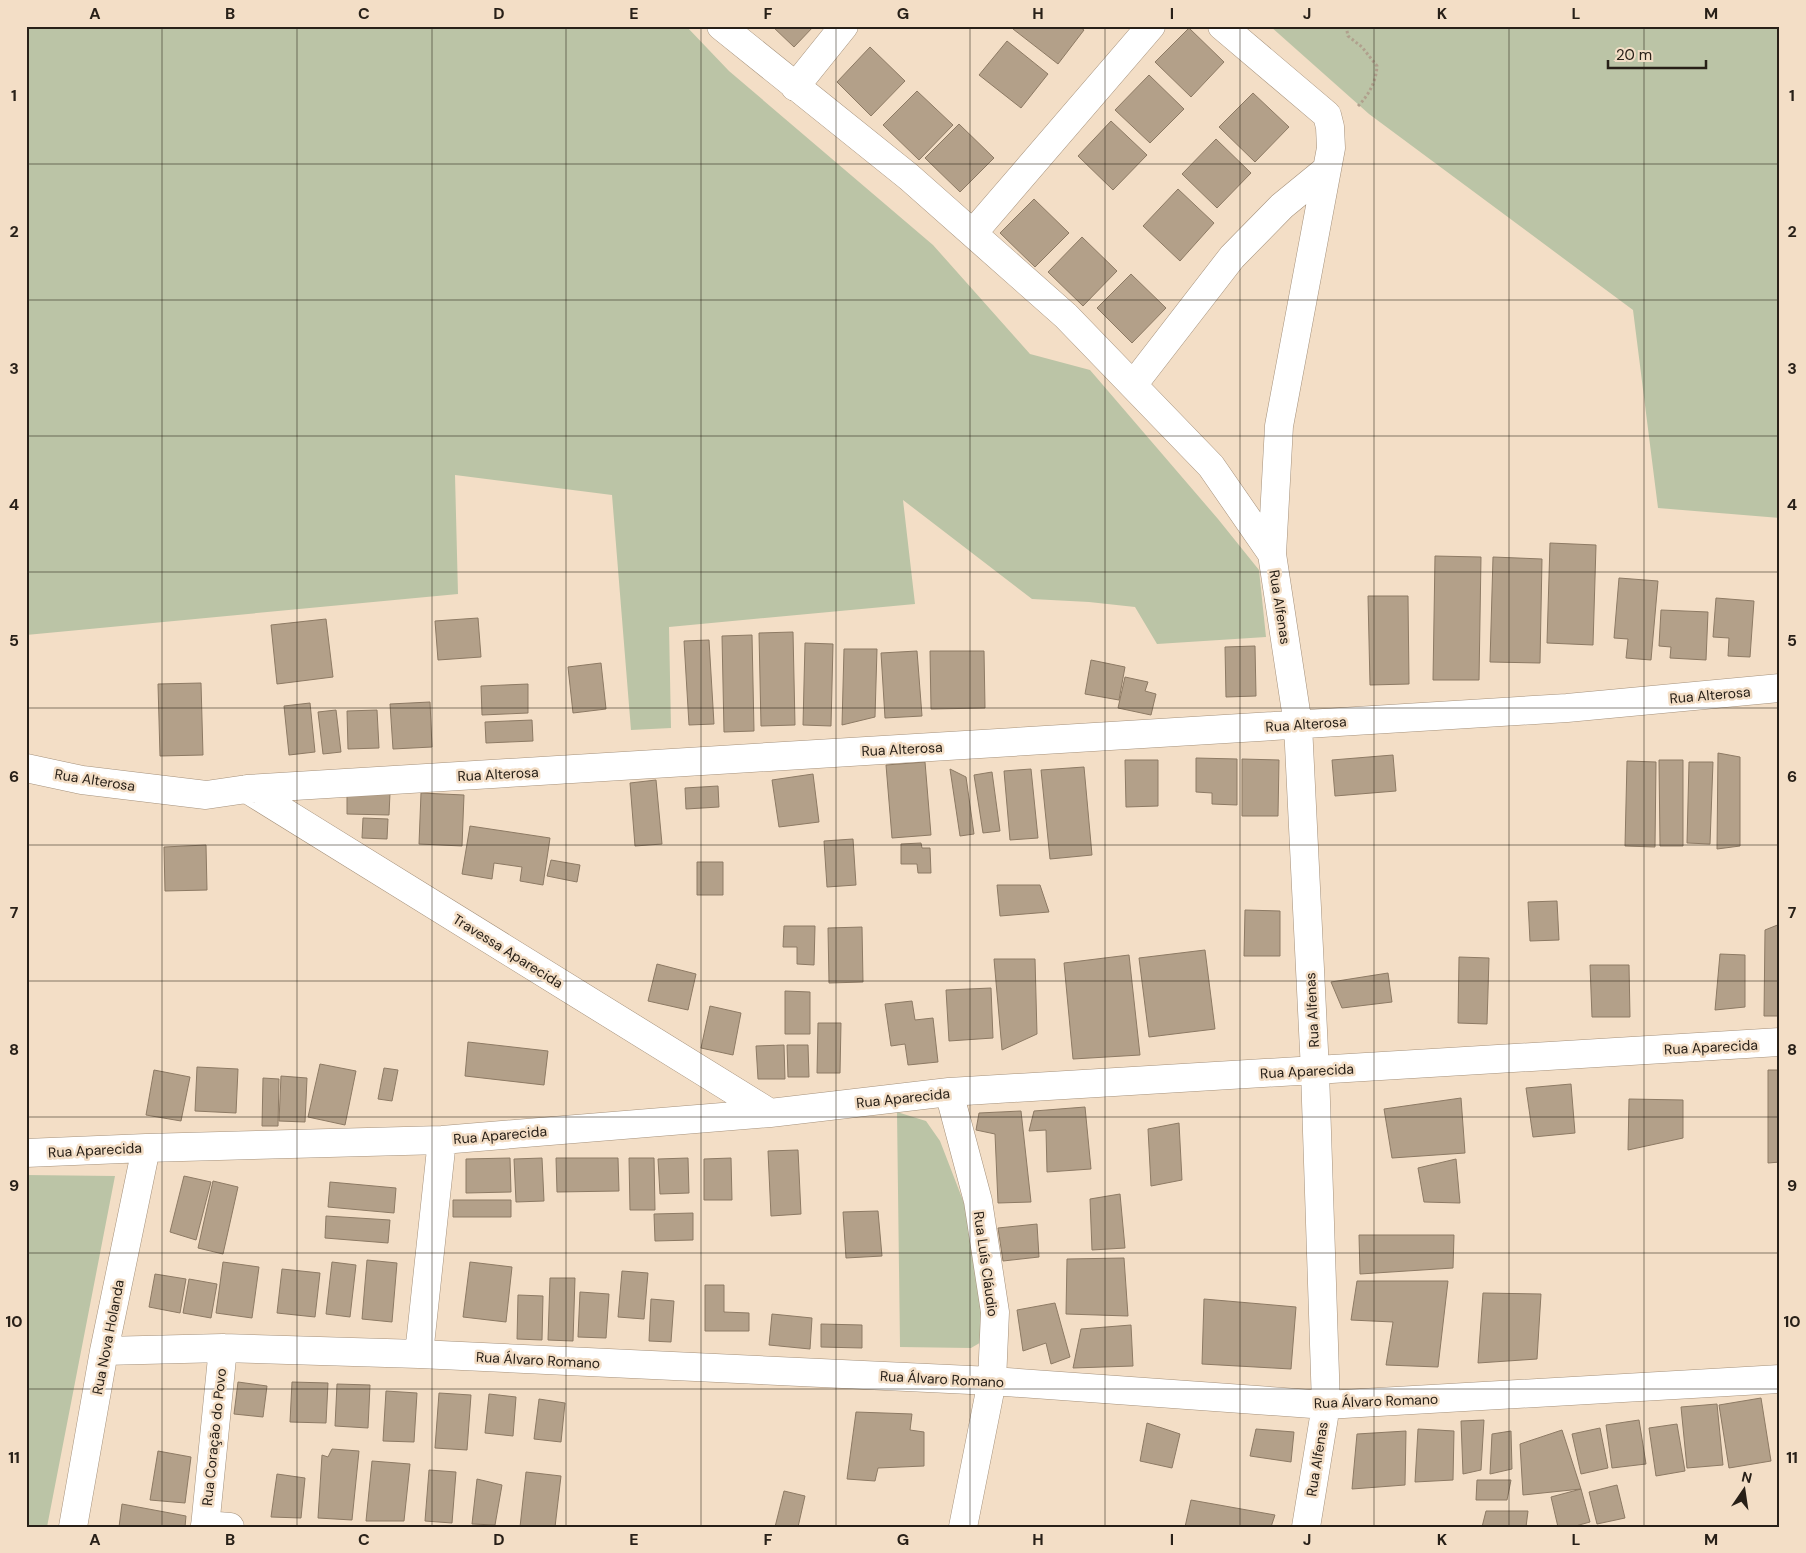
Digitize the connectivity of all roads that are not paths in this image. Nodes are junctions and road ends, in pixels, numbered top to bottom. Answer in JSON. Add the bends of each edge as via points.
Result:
{"nodes":[{"id":1,"x":721,"y":26,"type":"edge"},
{"id":2,"x":844,"y":26,"type":"edge"},
{"id":3,"x":1151,"y":26,"type":"edge"},
{"id":4,"x":1222,"y":26,"type":"edge"},
{"id":5,"x":795,"y":87,"type":"junction"},
{"id":6,"x":1326,"y":170,"type":"junction"},
{"id":7,"x":973,"y":234,"type":"junction"},
{"id":8,"x":1132,"y":385,"type":"junction"},
{"id":9,"x":1272,"y":554,"type":"junction"},
{"id":10,"x":1780,"y":688,"type":"edge"},
{"id":11,"x":1298,"y":725,"type":"junction"},
{"id":12,"x":26,"y":768,"type":"edge"},
{"id":13,"x":246,"y":789,"type":"junction"},
{"id":14,"x":1780,"y":1042,"type":"edge"},
{"id":15,"x":1315,"y":1071,"type":"junction"},
{"id":16,"x":949,"y":1092,"type":"junction"},
{"id":17,"x":770,"y":1113,"type":"junction"},
{"id":18,"x":442,"y":1140,"type":"junction"},
{"id":19,"x":146,"y":1148,"type":"junction"},
{"id":20,"x":26,"y":1153,"type":"edge"},
{"id":21,"x":223,"y":1348,"type":"junction"},
{"id":22,"x":104,"y":1351,"type":"junction"},
{"id":23,"x":418,"y":1354,"type":"junction"},
{"id":24,"x":1780,"y":1379,"type":"edge"},
{"id":25,"x":992,"y":1382,"type":"junction"},
{"id":26,"x":1326,"y":1405,"type":"junction"},
{"id":27,"x":213,"y":1526,"type":"edge"},
{"id":28,"x":73,"y":1527,"type":"edge"},
{"id":29,"x":962,"y":1527,"type":"edge"},
{"id":30,"x":1306,"y":1527,"type":"edge"}],
"edges":[{"from":1,"to":5,"type":"street"},
{"from":2,"to":5,"type":"street"},
{"from":3,"to":7,"type":"street"},
{"from":4,"to":6,"type":"street","via":[[1327,115],[1331,148]]},
{"from":5,"to":7,"type":"street","via":[[909,177]]},
{"from":6,"to":8,"type":"street","via":[[1282,206],[1232,257]]},
{"from":6,"to":9,"type":"street","via":[[1279,426]]},
{"from":7,"to":8,"type":"street","via":[[1066,316]]},
{"from":8,"to":9,"type":"street","via":[[1211,466]]},
{"from":9,"to":11,"type":"street","name":"Rua Alfenas"},
{"from":10,"to":11,"type":"street","name":"Rua Alterosa","via":[[1567,708]]},
{"from":11,"to":13,"type":"street","name":"Rua Alterosa"},
{"from":11,"to":15,"type":"street","name":"Rua Alfenas"},
{"from":12,"to":13,"type":"street","name":"Rua Alterosa","via":[[82,780],[206,795]]},
{"from":13,"to":17,"type":"street","name":"Travessa Aparecida"},
{"from":14,"to":15,"type":"street","name":"Rua Aparecida"},
{"from":15,"to":16,"type":"street","name":"Rua Aparecida"},
{"from":15,"to":26,"type":"street","name":"Rua Alfenas"},
{"from":16,"to":17,"type":"street","name":"Rua Aparecida"},
{"from":16,"to":25,"type":"street","name":"Rua Luís Cláudio","via":[[978,1201],[995,1312]]},
{"from":17,"to":18,"type":"street","name":"Rua Aparecida"},
{"from":18,"to":19,"type":"street","name":"Rua Aparecida"},
{"from":18,"to":23,"type":"street"},
{"from":19,"to":20,"type":"street","name":"Rua Aparecida"},
{"from":19,"to":22,"type":"street","name":"Rua Nova Holanda"},
{"from":21,"to":22,"type":"street","name":"Rua Álvaro Romano"},
{"from":21,"to":23,"type":"street","name":"Rua Álvaro Romano"},
{"from":21,"to":27,"type":"street","name":"Rua Coração do Povo"},
{"from":22,"to":28,"type":"street","name":"Rua Nova Holanda"},
{"from":23,"to":25,"type":"street","name":"Rua Álvaro Romano"},
{"from":24,"to":26,"type":"street","name":"Rua Álvaro Romano"},
{"from":25,"to":26,"type":"street","name":"Rua Álvaro Romano"},
{"from":25,"to":29,"type":"street","name":"Rua Luís Cláudio"},
{"from":26,"to":30,"type":"street","name":"Rua Alfenas"}]}
